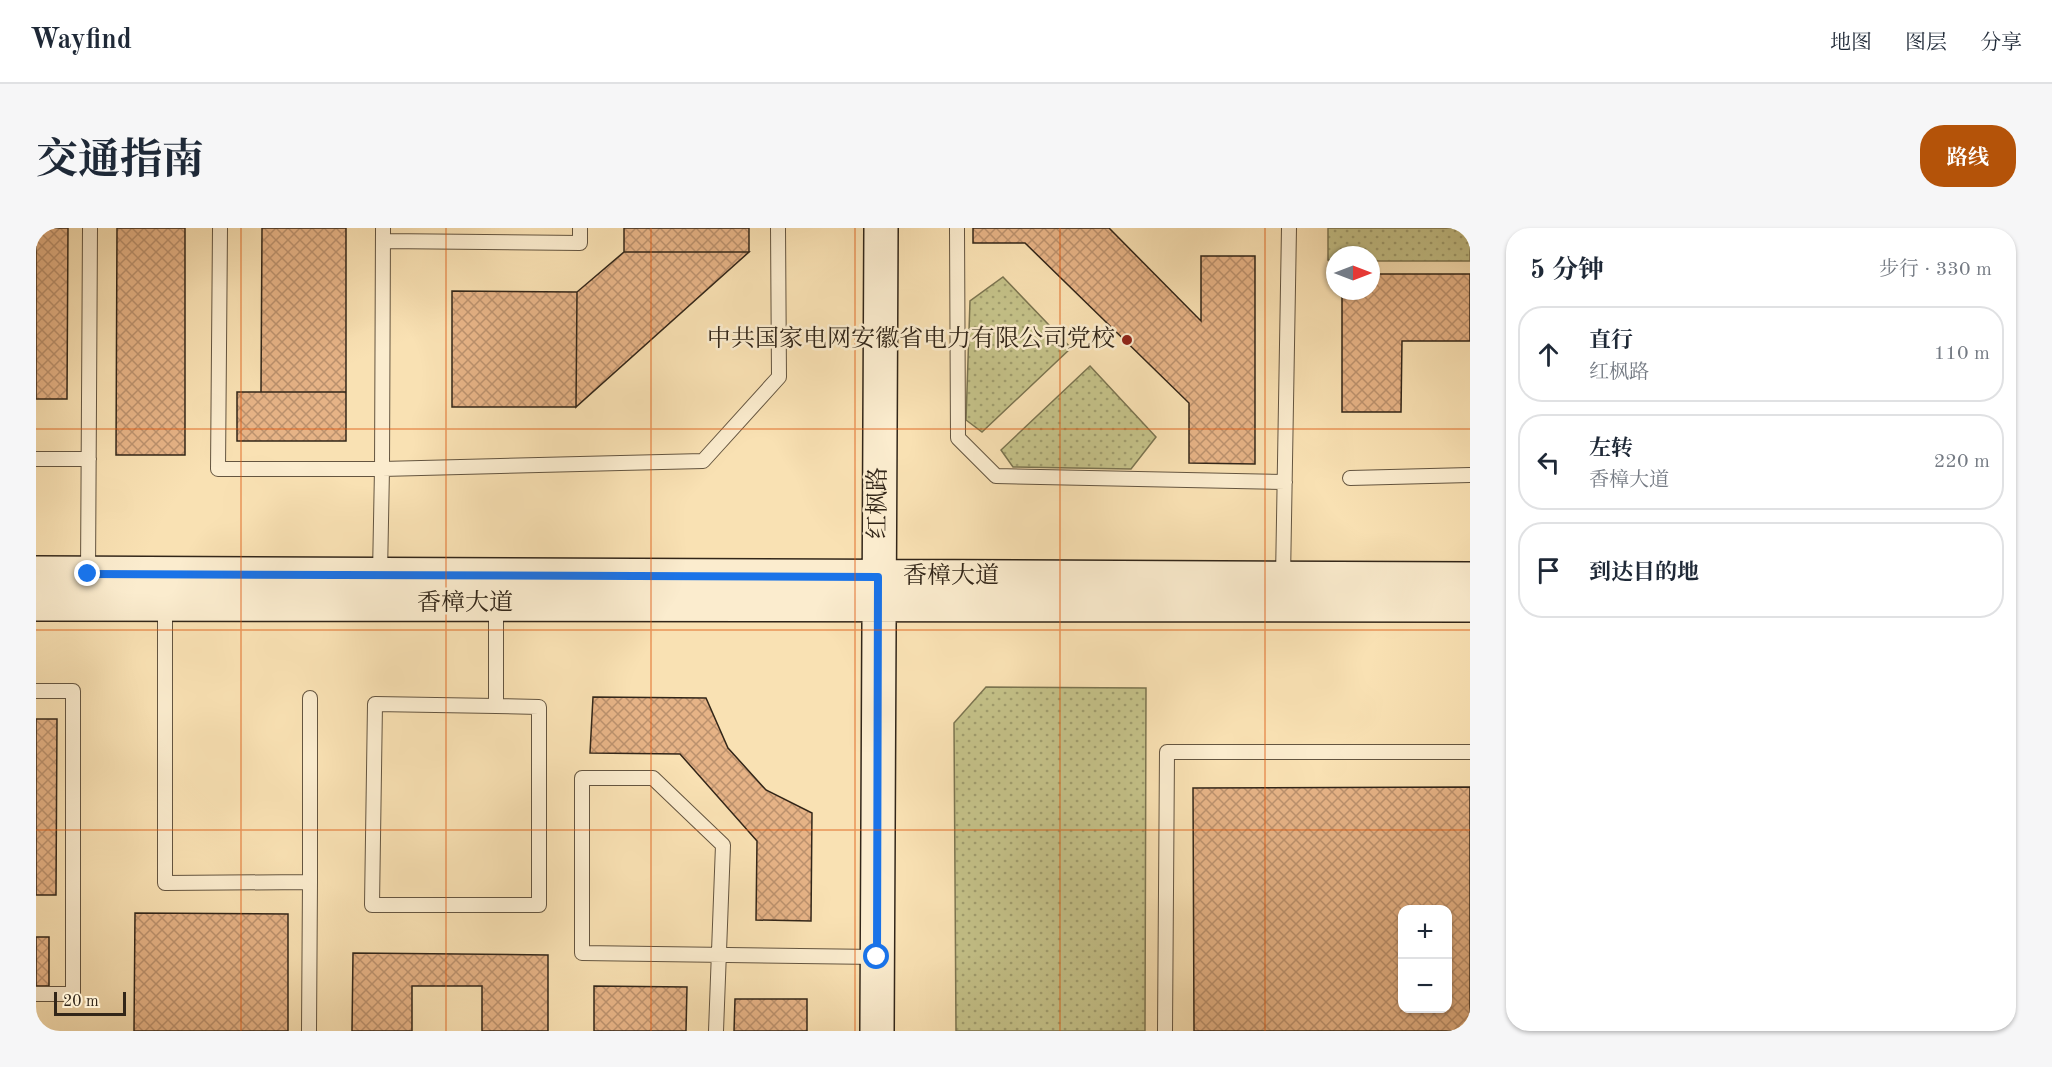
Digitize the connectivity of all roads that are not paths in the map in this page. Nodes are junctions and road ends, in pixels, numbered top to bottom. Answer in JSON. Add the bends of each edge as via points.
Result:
{"nodes":[{"id":1,"x":90,"y":228,"type":"edge"},
{"id":2,"x":220,"y":228,"type":"edge"},
{"id":3,"x":580,"y":228,"type":"edge"},
{"id":4,"x":778,"y":228,"type":"edge"},
{"id":5,"x":881,"y":228,"type":"edge"},
{"id":6,"x":957,"y":228,"type":"edge"},
{"id":7,"x":1289,"y":228,"type":"edge"},
{"id":8,"x":383,"y":235,"type":"edge"},
{"id":9,"x":36,"y":459,"type":"edge"},
{"id":10,"x":89,"y":459,"type":"junction"},
{"id":11,"x":382,"y":469,"type":"junction"},
{"id":12,"x":1470,"y":475,"type":"edge"},
{"id":13,"x":1350,"y":478,"type":"dead end"},
{"id":14,"x":1285,"y":482,"type":"junction"},
{"id":15,"x":36,"y":573,"type":"edge"},
{"id":16,"x":88,"y":574,"type":"junction"},
{"id":17,"x":380,"y":575,"type":"junction"},
{"id":18,"x":1283,"y":578,"type":"junction"},
{"id":19,"x":1470,"y":579,"type":"edge"},
{"id":20,"x":878,"y":591,"type":"junction"},
{"id":21,"x":36,"y":604,"type":"edge"},
{"id":22,"x":165,"y":604,"type":"junction"},
{"id":23,"x":496,"y":604,"type":"junction"},
{"id":24,"x":1470,"y":605,"type":"edge"},
{"id":25,"x":36,"y":691,"type":"edge"},
{"id":26,"x":310,"y":698,"type":"dead end"},
{"id":27,"x":496,"y":706,"type":"junction"},
{"id":28,"x":1470,"y":752,"type":"edge"},
{"id":29,"x":310,"y":882,"type":"junction"},
{"id":30,"x":719,"y":955,"type":"junction"},
{"id":31,"x":877,"y":957,"type":"junction"},
{"id":32,"x":36,"y":994,"type":"edge"},
{"id":33,"x":309,"y":1031,"type":"edge"},
{"id":34,"x":716,"y":1031,"type":"edge"},
{"id":35,"x":877,"y":1031,"type":"edge"},
{"id":36,"x":1165,"y":1031,"type":"edge"}],
"edges":[{"from":1,"to":10,"type":"lane"},
{"from":2,"to":11,"type":"lane","via":[[218,469]]},
{"from":3,"to":8,"type":"lane","via":[[580,243]]},
{"from":4,"to":11,"type":"lane","via":[[779,377],[703,461]]},
{"from":5,"to":20,"type":"main road","name":"红枫路"},
{"from":6,"to":14,"type":"lane","via":[[958,438],[996,476]]},
{"from":7,"to":14,"type":"lane"},
{"from":8,"to":11,"type":"lane"},
{"from":9,"to":10,"type":"lane"},
{"from":10,"to":16,"type":"lane"},
{"from":11,"to":17,"type":"lane"},
{"from":12,"to":13,"type":"lane"},
{"from":14,"to":18,"type":"lane"},
{"from":15,"to":16,"type":"main road","name":"香樟大道"},
{"from":16,"to":17,"type":"main road","name":"香樟大道"},
{"from":17,"to":20,"type":"main road","name":"香樟大道"},
{"from":18,"to":19,"type":"main road","name":"香樟大道"},
{"from":18,"to":20,"type":"main road","name":"香樟大道"},
{"from":20,"to":23,"type":"main road","name":"香樟大道"},
{"from":20,"to":24,"type":"main road","name":"香樟大道"},
{"from":20,"to":31,"type":"main road","name":"红枫路"},
{"from":21,"to":22,"type":"main road","name":"香樟大道"},
{"from":22,"to":23,"type":"main road","name":"香樟大道"},
{"from":22,"to":29,"type":"lane","via":[[165,883]]},
{"from":23,"to":27,"type":"lane"},
{"from":25,"to":32,"type":"lane","via":[[73,691],[73,994]]},
{"from":26,"to":29,"type":"lane"},
{"from":27,"to":27,"type":"lane","via":[[539,707],[539,905],[372,905],[375,704]]},
{"from":28,"to":36,"type":"lane","via":[[1167,752]]},
{"from":29,"to":33,"type":"lane"},
{"from":30,"to":30,"type":"lane","via":[[582,952],[582,778],[653,778],[723,845]]},
{"from":30,"to":31,"type":"lane"},
{"from":30,"to":34,"type":"lane"},
{"from":31,"to":35,"type":"main road","name":"红枫路"}]}
